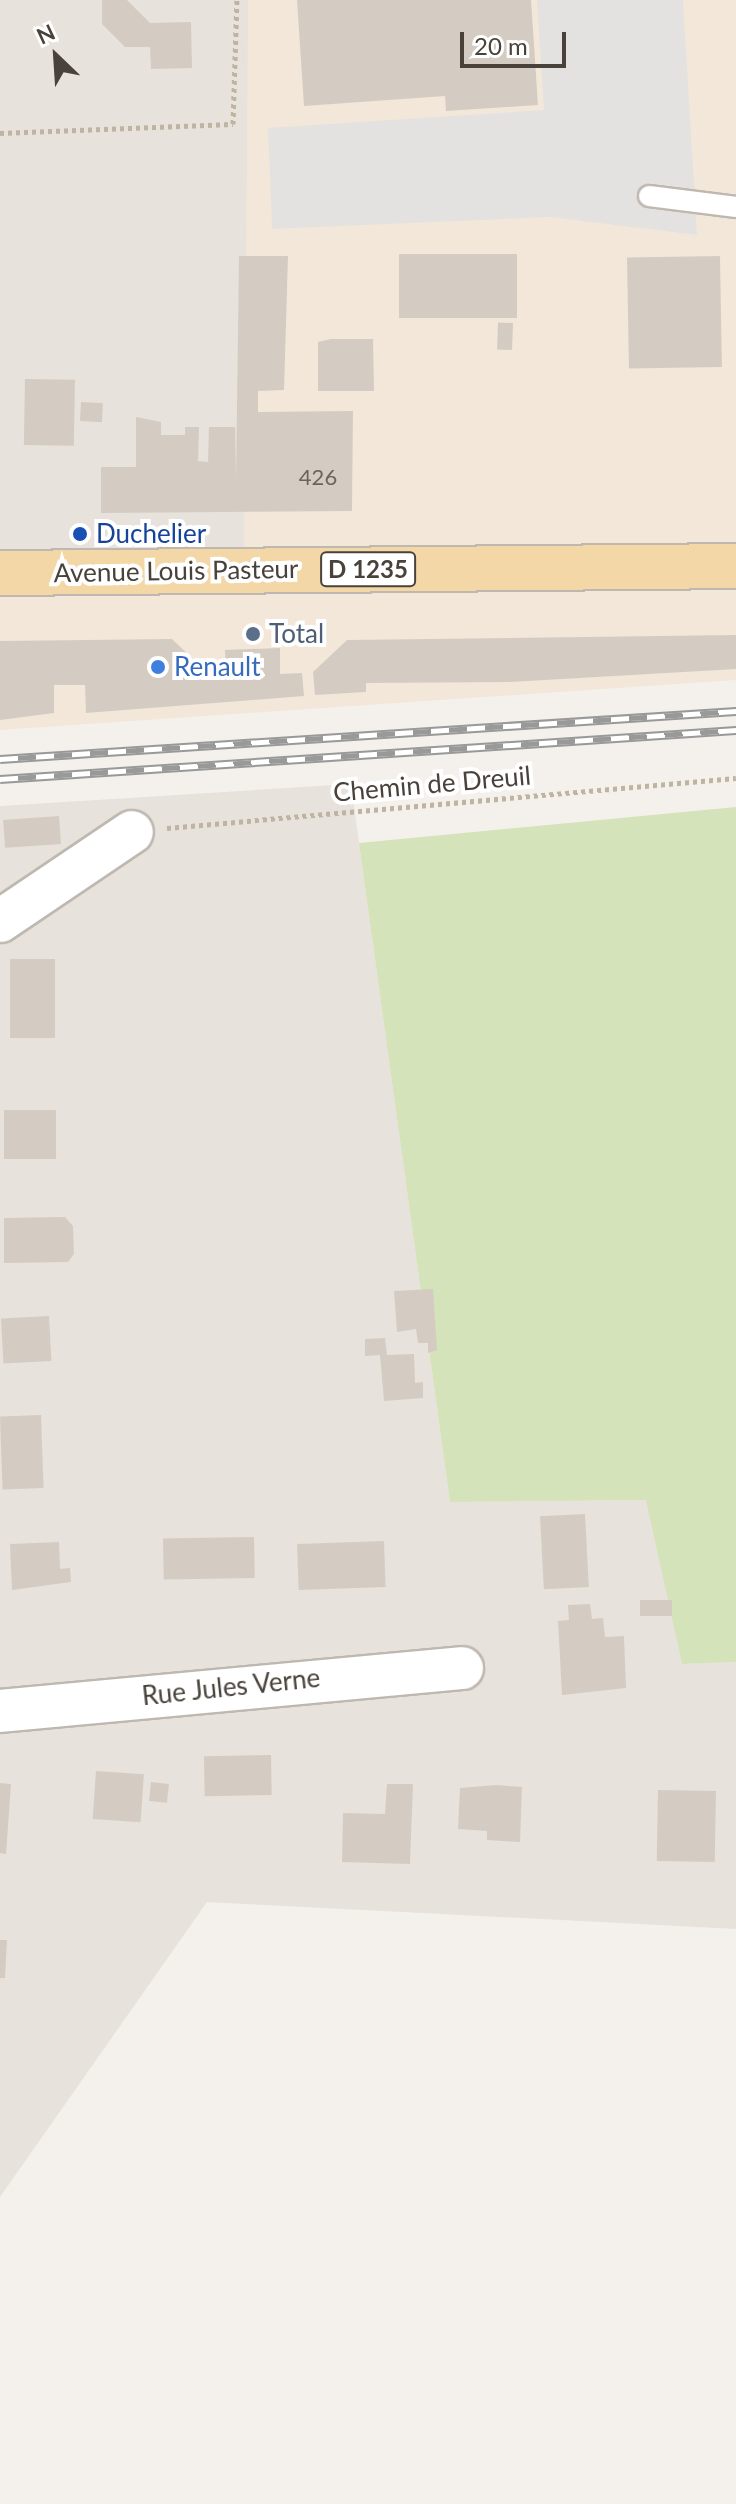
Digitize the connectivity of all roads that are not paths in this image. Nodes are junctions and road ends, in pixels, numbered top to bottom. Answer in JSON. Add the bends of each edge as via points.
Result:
{"nodes":[{"id":1,"x":649,"y":196,"type":"dead end"},
{"id":2,"x":736,"y":207,"type":"edge"},
{"id":3,"x":736,"y":566,"type":"edge"},
{"id":4,"x":0,"y":573,"type":"edge"},
{"id":5,"x":132,"y":832,"type":"road end"},
{"id":6,"x":0,"y":921,"type":"edge"},
{"id":7,"x":462,"y":1668,"type":"dead end"},
{"id":8,"x":0,"y":1711,"type":"edge"}],
"edges":[{"from":1,"to":2,"type":"lane"},
{"from":3,"to":4,"type":"main road","name":"Avenue Louis Pasteur","number":"D 1235"},
{"from":5,"to":6,"type":"street"},
{"from":7,"to":8,"type":"street","name":"Rue Jules Verne"}]}
